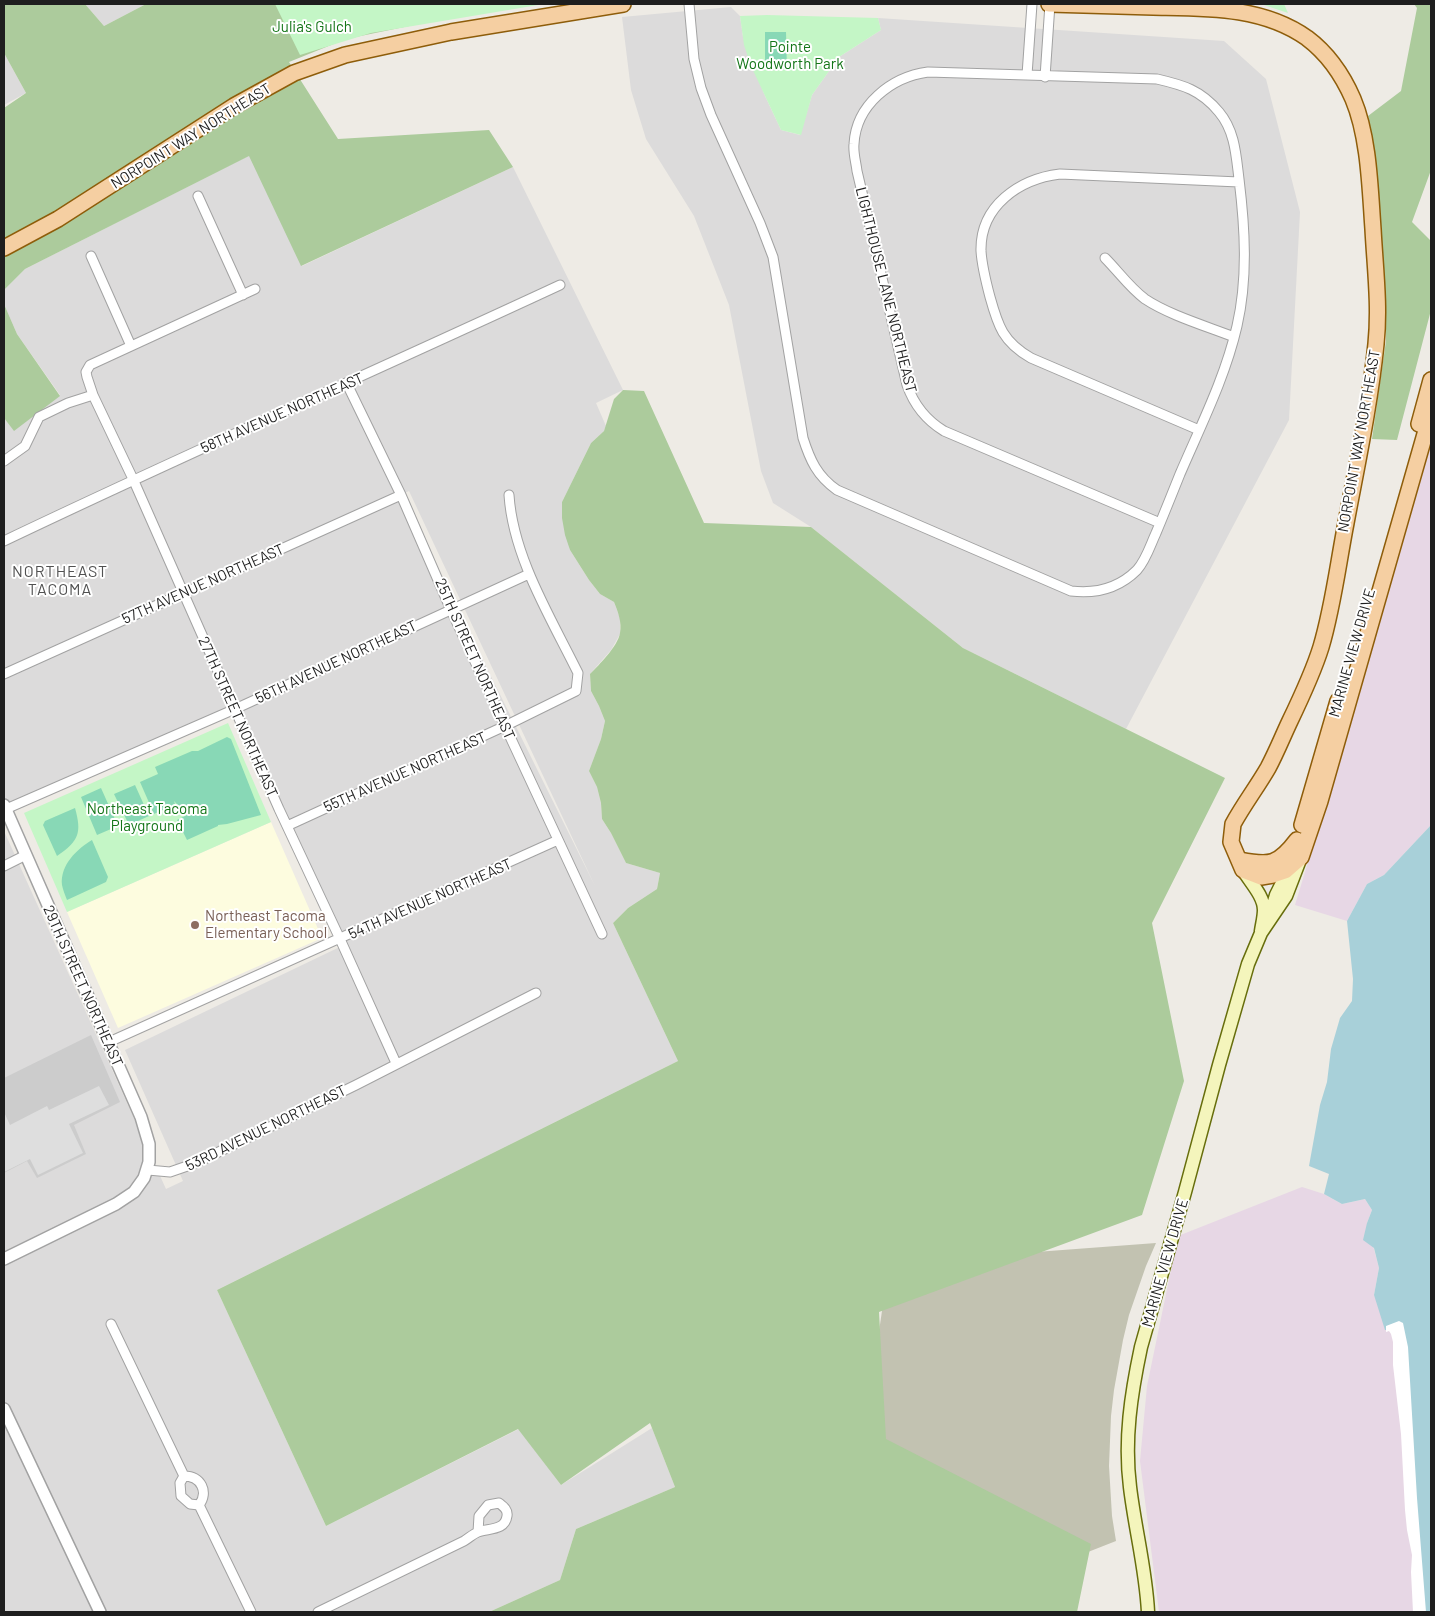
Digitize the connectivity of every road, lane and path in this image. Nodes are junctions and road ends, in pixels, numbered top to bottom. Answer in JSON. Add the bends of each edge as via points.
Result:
{"nodes":[{"id":1,"x":623,"y":4,"type":"edge"},
{"id":2,"x":689,"y":4,"type":"edge"},
{"id":3,"x":1032,"y":4,"type":"edge"},
{"id":4,"x":1049,"y":4,"type":"edge"},
{"id":5,"x":1027,"y":75,"type":"junction"},
{"id":6,"x":1045,"y":76,"type":"junction"},
{"id":7,"x":1239,"y":182,"type":"junction"},
{"id":8,"x":198,"y":196,"type":"dead end"},
{"id":9,"x":4,"y":248,"type":"edge"},
{"id":10,"x":90,"y":256,"type":"dead end"},
{"id":11,"x":1105,"y":258,"type":"dead end"},
{"id":12,"x":560,"y":285,"type":"dead end"},
{"id":13,"x":255,"y":290,"type":"dead end"},
{"id":14,"x":243,"y":295,"type":"junction"},
{"id":15,"x":1234,"y":337,"type":"junction"},
{"id":16,"x":132,"y":346,"type":"junction"},
{"id":17,"x":1431,"y":380,"type":"edge"},
{"id":18,"x":347,"y":384,"type":"junction"},
{"id":19,"x":93,"y":396,"type":"junction"},
{"id":20,"x":1431,"y":413,"type":"edge"},
{"id":21,"x":1199,"y":430,"type":"junction"},
{"id":22,"x":4,"y":461,"type":"edge"},
{"id":23,"x":133,"y":479,"type":"junction"},
{"id":24,"x":401,"y":494,"type":"junction"},
{"id":25,"x":509,"y":495,"type":"dead end"},
{"id":26,"x":1160,"y":523,"type":"junction"},
{"id":27,"x":4,"y":541,"type":"edge"},
{"id":28,"x":529,"y":574,"type":"junction"},
{"id":29,"x":183,"y":593,"type":"junction"},
{"id":30,"x":452,"y":610,"type":"junction"},
{"id":31,"x":4,"y":674,"type":"edge"},
{"id":32,"x":234,"y":709,"type":"junction"},
{"id":33,"x":505,"y":726,"type":"junction"},
{"id":34,"x":5,"y":807,"type":"edge"},
{"id":35,"x":287,"y":826,"type":"junction"},
{"id":36,"x":558,"y":840,"type":"junction"},
{"id":37,"x":1298,"y":840,"type":"junction"},
{"id":38,"x":26,"y":855,"type":"junction"},
{"id":39,"x":1301,"y":857,"type":"junction"},
{"id":40,"x":1245,"y":864,"type":"junction"},
{"id":41,"x":4,"y":866,"type":"edge"},
{"id":42,"x":1290,"y":867,"type":"junction"},
{"id":43,"x":1267,"y":877,"type":"junction"},
{"id":44,"x":1276,"y":895,"type":"junction"},
{"id":45,"x":1265,"y":928,"type":"junction"},
{"id":46,"x":602,"y":934,"type":"dead end"},
{"id":47,"x":340,"y":939,"type":"junction"},
{"id":48,"x":536,"y":993,"type":"dead end"},
{"id":49,"x":109,"y":1042,"type":"junction"},
{"id":50,"x":396,"y":1063,"type":"junction"},
{"id":51,"x":148,"y":1170,"type":"junction"},
{"id":52,"x":4,"y":1259,"type":"edge"},
{"id":53,"x":111,"y":1324,"type":"dead end"},
{"id":54,"x":4,"y":1409,"type":"edge"},
{"id":55,"x":184,"y":1476,"type":"junction"},
{"id":56,"x":199,"y":1505,"type":"junction"},
{"id":57,"x":478,"y":1532,"type":"dead end"},
{"id":58,"x":100,"y":1612,"type":"edge"},
{"id":59,"x":250,"y":1612,"type":"edge"},
{"id":60,"x":318,"y":1612,"type":"edge"},
{"id":61,"x":1148,"y":1612,"type":"edge"}],
"edges":[{"from":1,"to":9,"type":"main road","name":"NORPOINT WAY NORTHEAST","via":[[451,32],[345,55],[294,73],[234,106],[58,219]]},
{"from":2,"to":26,"type":"street","name":"LIGHTHOUSE LANE NORTHEAST","via":[[694,59],[701,88],[773,258],[803,438],[813,466],[820,475],[844,494],[1062,588],[1082,592],[1103,590],[1131,576],[1145,559]]},
{"from":3,"to":5,"type":"street"},
{"from":4,"to":6,"type":"street"},
{"from":4,"to":40,"type":"main road","name":"NORPOINT WAY NORTHEAST","via":[[1209,8],[1243,12],[1274,21],[1307,38],[1325,55],[1345,82],[1360,119],[1377,288],[1371,388],[1321,646],[1309,680],[1269,766],[1233,824],[1231,842]]},
{"from":5,"to":6,"type":"street","name":"LIGHTHOUSE LANE NORTHEAST"},
{"from":5,"to":26,"type":"street","name":"LIGHTHOUSE LANE NORTHEAST","via":[[928,72],[910,75],[881,91],[866,108],[857,128],[854,146],[857,171],[907,385],[920,410],[944,431]]},
{"from":6,"to":7,"type":"street","name":"LIGHTHOUSE LANE NORTHEAST","via":[[1157,80],[1195,90],[1207,99],[1228,125]]},
{"from":7,"to":15,"type":"street","name":"LIGHTHOUSE LANE NORTHEAST","via":[[1243,206],[1244,267]]},
{"from":7,"to":21,"type":"street","via":[[1044,176],[1021,185],[1004,198],[990,216],[982,240],[986,284],[995,313],[1008,341],[1020,352]]},
{"from":8,"to":14,"type":"street"},
{"from":10,"to":16,"type":"street"},
{"from":11,"to":15,"type":"street","via":[[1144,298]]},
{"from":12,"to":18,"type":"street","name":"58TH AVENUE NORTHEAST"},
{"from":13,"to":14,"type":"street"},
{"from":14,"to":16,"type":"street"},
{"from":15,"to":21,"type":"street","name":"LIGHTHOUSE LANE NORTHEAST","via":[[1217,392]]},
{"from":16,"to":19,"type":"street","name":"27TH STREET NORTHEAST","via":[[90,365],[86,377]]},
{"from":17,"to":37,"type":"main road","name":"MARINE VIEW DRIVE"},
{"from":18,"to":23,"type":"street","name":"58TH AVENUE NORTHEAST"},
{"from":18,"to":24,"type":"street","name":"25TH STREET NORTHEAST"},
{"from":19,"to":22,"type":"street","via":[[40,417],[25,446]]},
{"from":19,"to":23,"type":"street","name":"27TH STREET NORTHEAST"},
{"from":20,"to":39,"type":"main road","name":"MARINE VIEW DRIVE","via":[[1323,792]]},
{"from":21,"to":26,"type":"street","name":"LIGHTHOUSE LANE NORTHEAST"},
{"from":23,"to":27,"type":"street","name":"58TH AVENUE NORTHEAST"},
{"from":23,"to":29,"type":"street","name":"27TH STREET NORTHEAST"},
{"from":24,"to":29,"type":"street","name":"57TH AVENUE NORTHEAST"},
{"from":24,"to":30,"type":"street","name":"25TH STREET NORTHEAST"},
{"from":25,"to":28,"type":"street","via":[[510,515]]},
{"from":28,"to":30,"type":"street","name":"56TH AVENUE NORTHEAST"},
{"from":28,"to":33,"type":"street","name":"55TH AVENUE NORTHEAST","via":[[578,673],[576,691]]},
{"from":29,"to":31,"type":"street","name":"57TH AVENUE NORTHEAST"},
{"from":29,"to":32,"type":"street","name":"27TH STREET NORTHEAST"},
{"from":30,"to":32,"type":"street","name":"56TH AVENUE NORTHEAST"},
{"from":30,"to":33,"type":"street","name":"25TH STREET NORTHEAST"},
{"from":32,"to":34,"type":"street","name":"56TH AVENUE NORTHEAST"},
{"from":32,"to":35,"type":"street","name":"27TH STREET NORTHEAST"},
{"from":33,"to":35,"type":"street","name":"55TH AVENUE NORTHEAST"},
{"from":33,"to":36,"type":"street","name":"25TH STREET NORTHEAST"},
{"from":34,"to":38,"type":"street","name":"29TH STREET NORTHEAST"},
{"from":35,"to":47,"type":"street","name":"27TH STREET NORTHEAST"},
{"from":36,"to":46,"type":"street","name":"25TH STREET NORTHEAST"},
{"from":36,"to":47,"type":"street","name":"54TH AVENUE NORTHEAST"},
{"from":37,"to":40,"type":"main road","via":[[1280,859]]},
{"from":37,"to":42,"type":"main road","name":"MARINE VIEW DRIVE"},
{"from":38,"to":41,"type":"street"},
{"from":38,"to":49,"type":"street","name":"29TH STREET NORTHEAST"},
{"from":39,"to":42,"type":"main road"},
{"from":39,"to":45,"type":"main road","name":"MARINE VIEW DRIVE","via":[[1286,896]]},
{"from":40,"to":43,"type":"main road","via":[[1249,873]]},
{"from":40,"to":45,"type":"main road","via":[[1254,887],[1260,892]]},
{"from":42,"to":43,"type":"main road"},
{"from":42,"to":44,"type":"main road","name":"MARINE VIEW DRIVE"},
{"from":43,"to":44,"type":"main road"},
{"from":44,"to":45,"type":"main road","name":"MARINE VIEW DRIVE"},
{"from":45,"to":61,"type":"main road","name":"MARINE VIEW DRIVE","via":[[1248,964],[1219,1065],[1141,1347],[1131,1398],[1128,1426],[1130,1486]]},
{"from":47,"to":49,"type":"street","name":"54TH AVENUE NORTHEAST"},
{"from":47,"to":50,"type":"street","name":"27TH STREET NORTHEAST"},
{"from":48,"to":50,"type":"street","name":"53RD AVENUE NORTHEAST"},
{"from":49,"to":51,"type":"street","name":"29TH STREET NORTHEAST","via":[[141,1117],[150,1152]]},
{"from":50,"to":51,"type":"street","name":"53RD AVENUE NORTHEAST","via":[[189,1166],[170,1172]]},
{"from":51,"to":52,"type":"street","via":[[140,1186],[116,1204]]},
{"from":53,"to":55,"type":"street"},
{"from":54,"to":58,"type":"street"},
{"from":55,"to":56,"type":"street","via":[[180,1483],[181,1496],[190,1504]]},
{"from":55,"to":56,"type":"street","via":[[195,1478],[203,1486],[203,1499]]},
{"from":56,"to":59,"type":"street"},
{"from":57,"to":60,"type":"street"}]}
